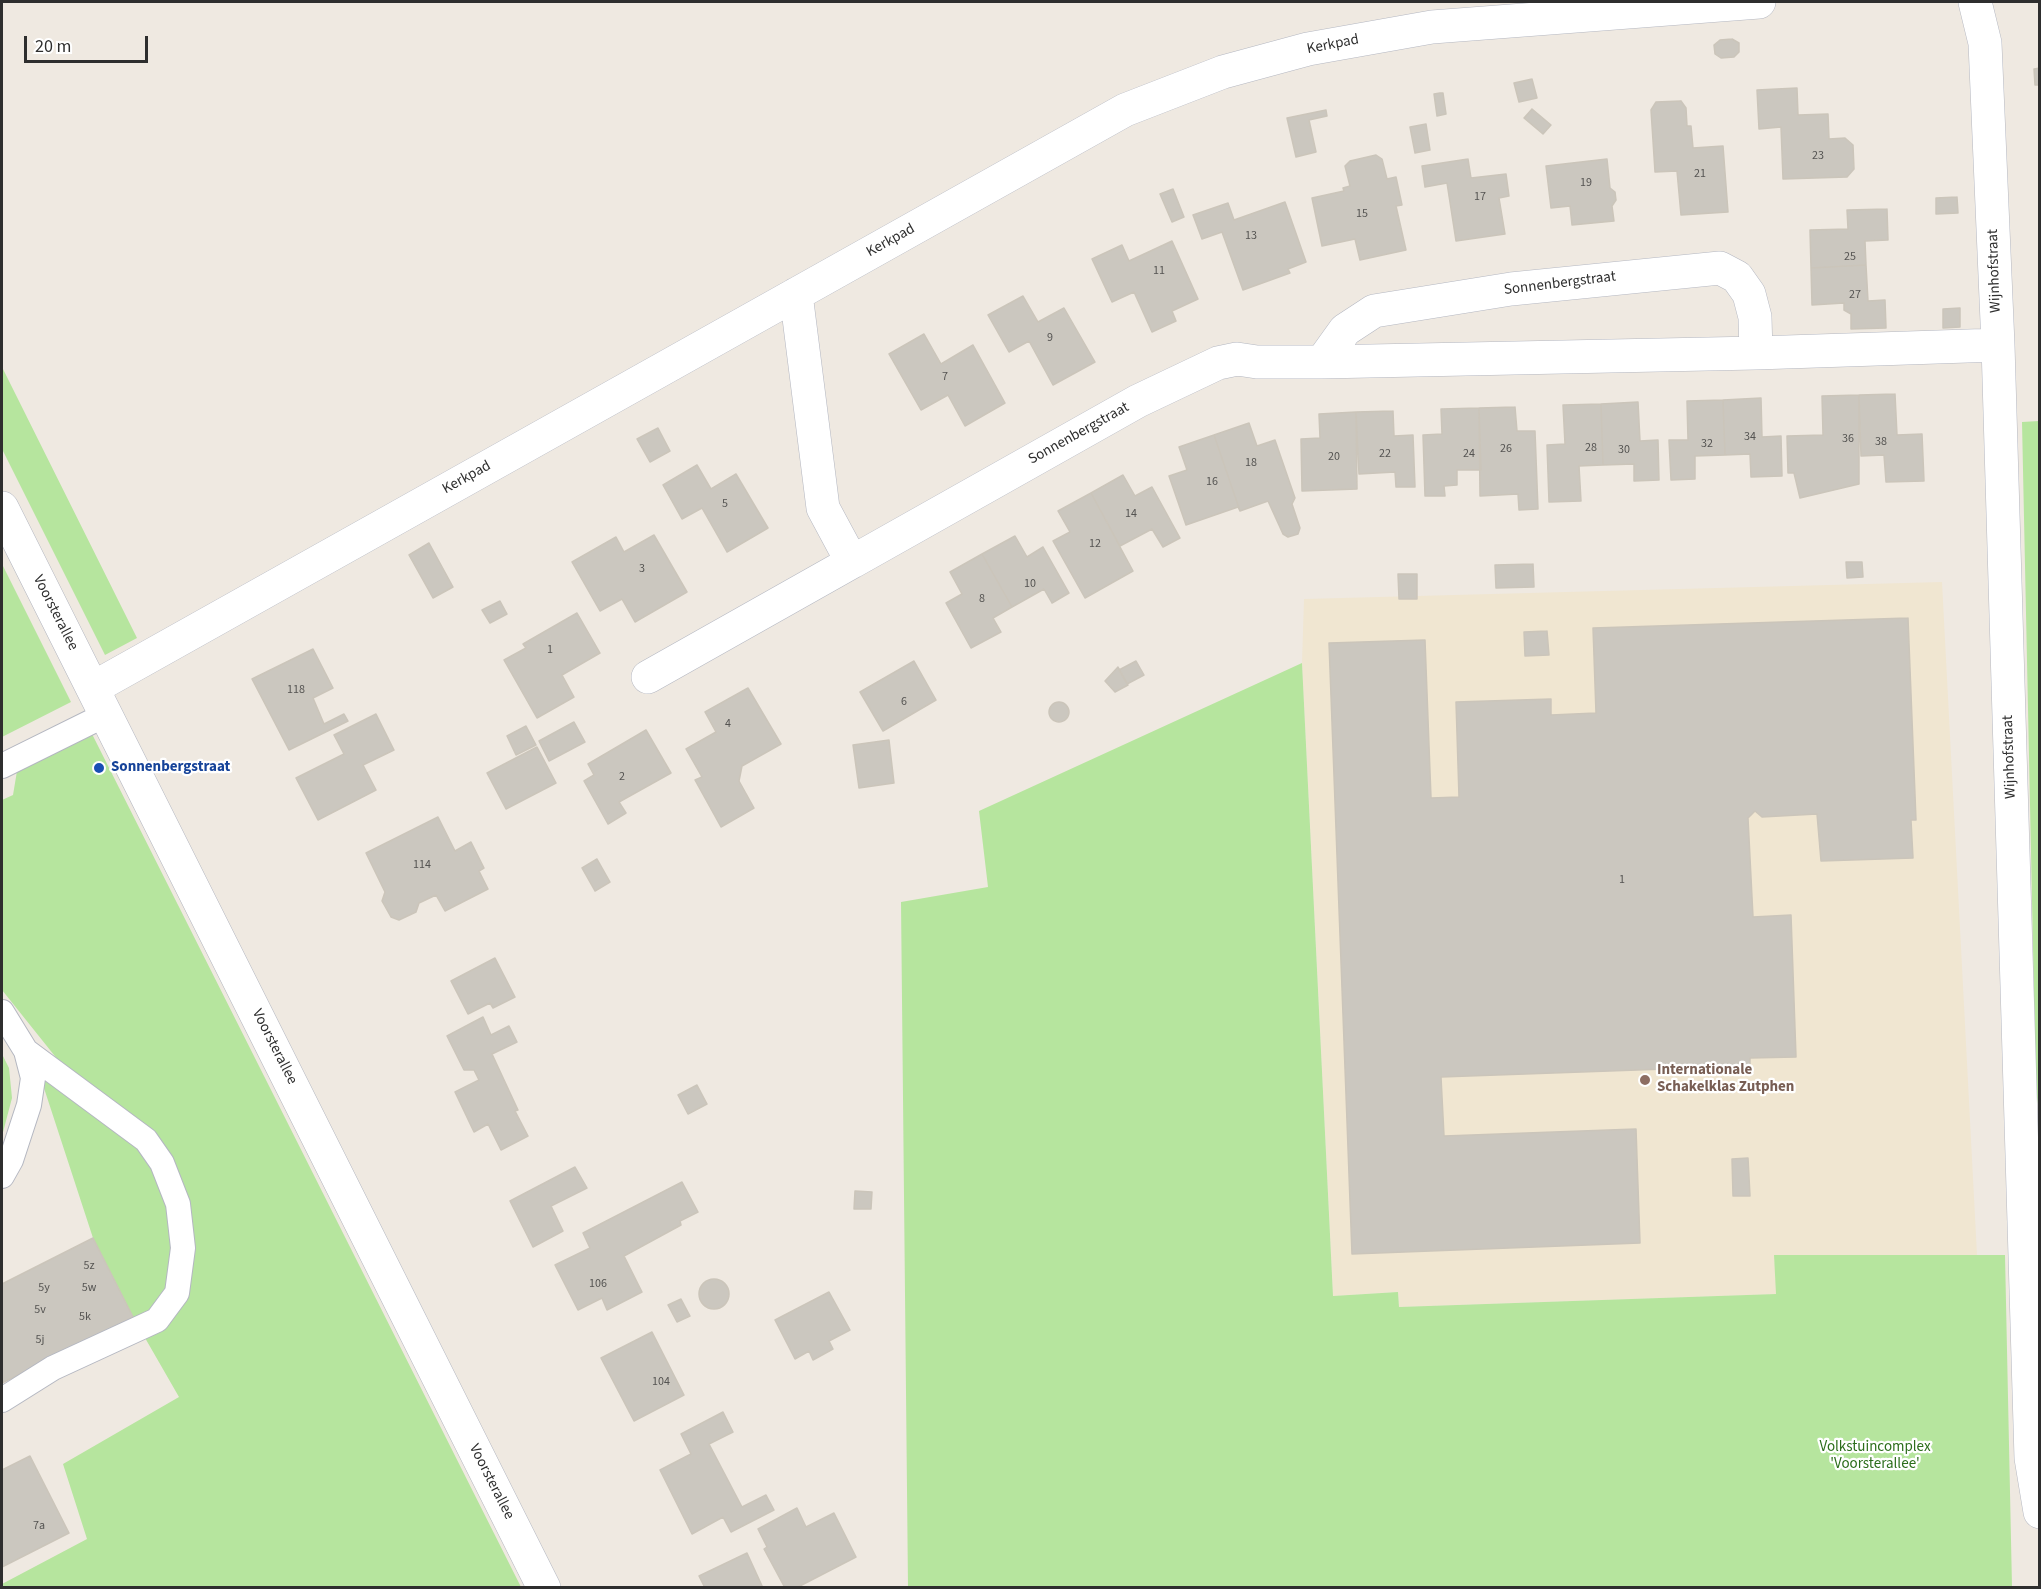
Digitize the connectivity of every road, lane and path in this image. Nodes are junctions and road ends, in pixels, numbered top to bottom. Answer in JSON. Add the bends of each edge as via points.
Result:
{"nodes":[{"id":1,"x":1759,"y":2,"type":"edge"},
{"id":2,"x":1976,"y":2,"type":"edge"},
{"id":3,"x":796,"y":294,"type":"junction"},
{"id":4,"x":1998,"y":345,"type":"junction"},
{"id":5,"x":1756,"y":353,"type":"junction"},
{"id":6,"x":1322,"y":362,"type":"junction"},
{"id":7,"x":2,"y":508,"type":"edge"},
{"id":8,"x":852,"y":562,"type":"junction"},
{"id":9,"x":648,"y":677,"type":"dead end"},
{"id":10,"x":100,"y":701,"type":"junction"},
{"id":11,"x":2,"y":766,"type":"edge"},
{"id":12,"x":2,"y":1012,"type":"edge"},
{"id":13,"x":26,"y":1051,"type":"junction"},
{"id":14,"x":2,"y":1176,"type":"edge"},
{"id":15,"x":2,"y":1400,"type":"edge"},
{"id":16,"x":2040,"y":1512,"type":"edge"},
{"id":17,"x":544,"y":1587,"type":"edge"}],
"edges":[{"from":1,"to":3,"type":"street","name":"Kerkpad","via":[[1432,27],[1308,49],[1223,72],[1125,110]]},
{"from":2,"to":4,"type":"street","name":"Wijnhofstraat","via":[[1985,43]]},
{"from":3,"to":8,"type":"street","via":[[823,508]]},
{"from":3,"to":10,"type":"street","name":"Kerkpad"},
{"from":4,"to":5,"type":"street","name":"Sonnenbergstraat"},
{"from":4,"to":16,"type":"street","name":"Wijnhofstraat","via":[[2030,1446]]},
{"from":5,"to":6,"type":"street","name":"Sonnenbergstraat"},
{"from":5,"to":6,"type":"street","name":"Sonnenbergstraat","via":[[1755,317],[1749,294],[1737,277],[1720,268],[1697,268],[1511,289],[1374,311],[1345,330]]},
{"from":6,"to":8,"type":"street","name":"Sonnenbergstraat","via":[[1237,359],[1218,363],[1138,400]]},
{"from":7,"to":10,"type":"street","name":"Voorsterallee"},
{"from":8,"to":9,"type":"street","name":"Sonnenbergstraat"},
{"from":10,"to":11,"type":"lane"},
{"from":10,"to":17,"type":"street","name":"Voorsterallee"},
{"from":12,"to":13,"type":"lane"},
{"from":13,"to":14,"type":"lane","via":[[33,1078],[29,1106]]},
{"from":13,"to":15,"type":"lane","via":[[146,1140],[162,1163],[178,1204],[183,1248],[177,1293],[157,1320],[53,1368]]}]}
